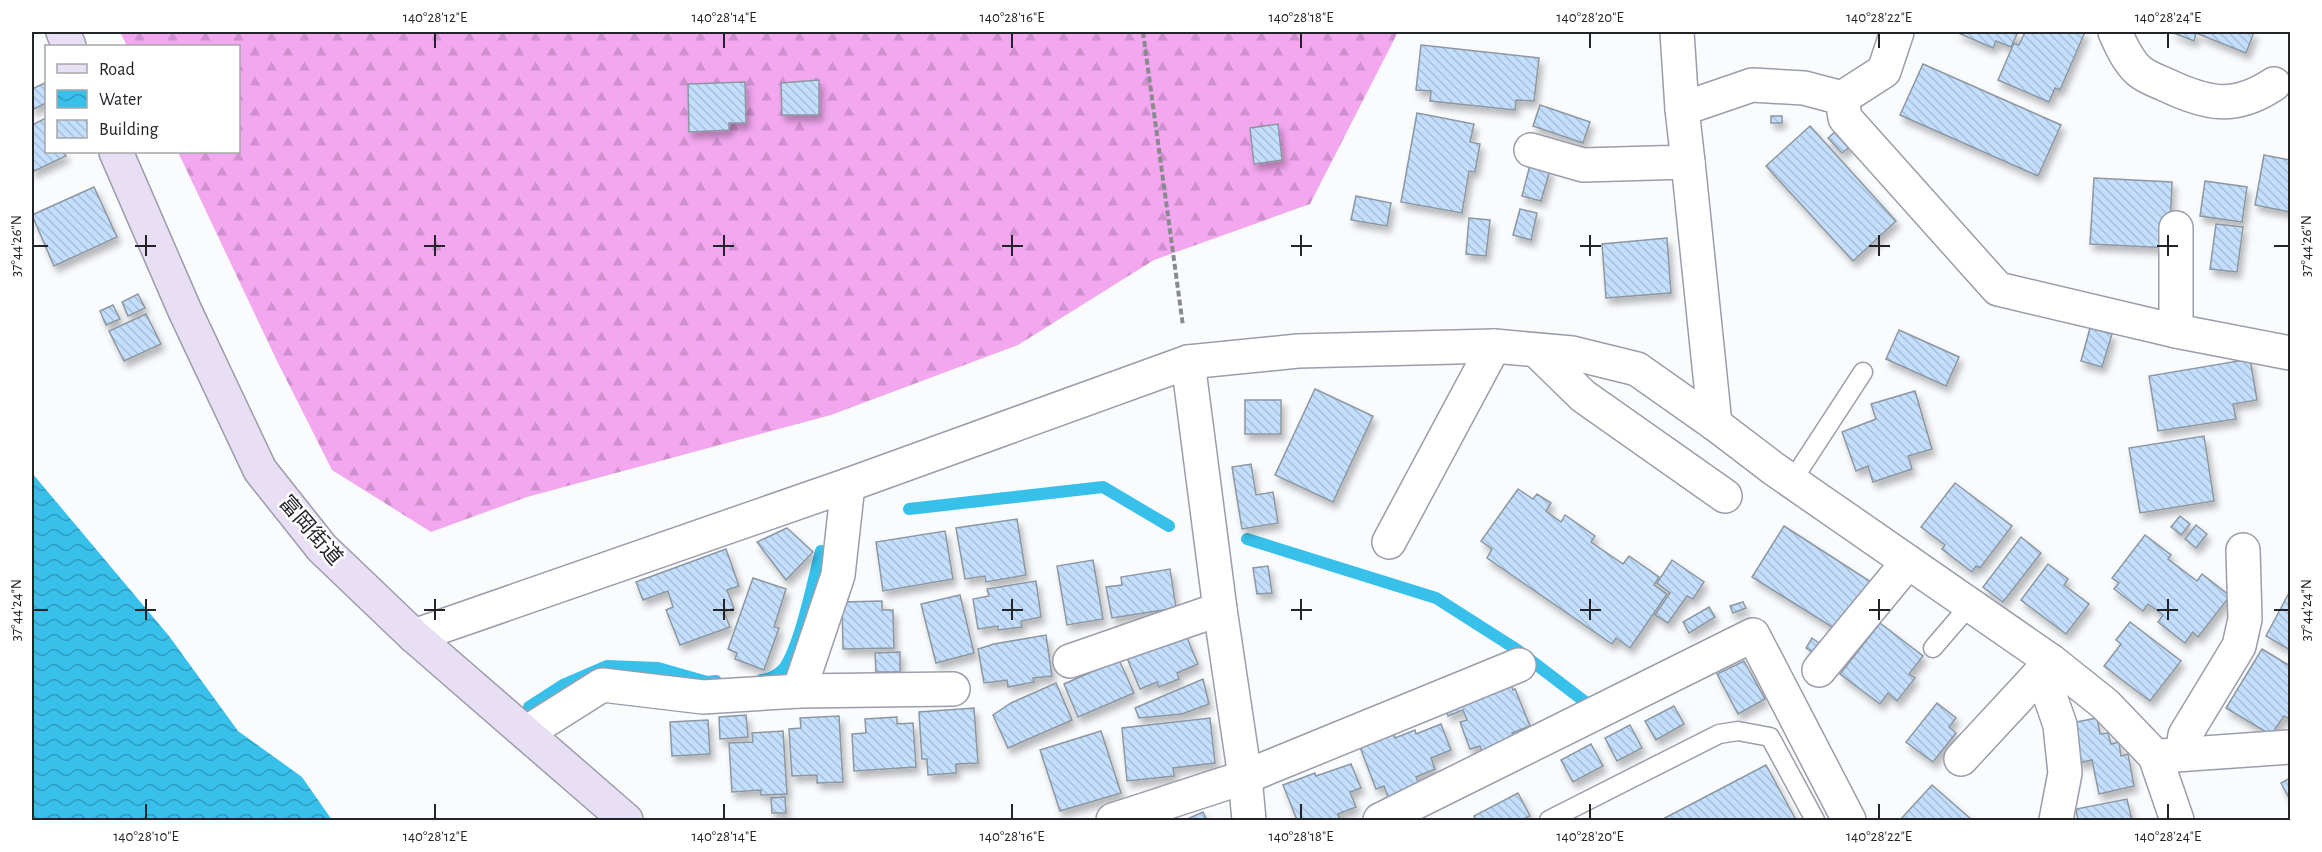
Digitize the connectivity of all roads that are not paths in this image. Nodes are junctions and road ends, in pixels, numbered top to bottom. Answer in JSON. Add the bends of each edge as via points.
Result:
{"nodes":[{"id":1,"x":1677,"y":32,"type":"edge"},
{"id":2,"x":1897,"y":32,"type":"edge"},
{"id":3,"x":2115,"y":32,"type":"edge"},
{"id":4,"x":2274,"y":84,"type":"dead end"},
{"id":5,"x":1842,"y":98,"type":"junction"},
{"id":6,"x":1682,"y":109,"type":"junction"},
{"id":7,"x":1531,"y":150,"type":"dead end"},
{"id":8,"x":116,"y":153,"type":"edge"},
{"id":9,"x":1688,"y":162,"type":"junction"},
{"id":10,"x":2176,"y":228,"type":"dead end"},
{"id":11,"x":2176,"y":331,"type":"junction"},
{"id":12,"x":1494,"y":346,"type":"junction"},
{"id":13,"x":1538,"y":352,"type":"junction"},
{"id":14,"x":2290,"y":353,"type":"edge"},
{"id":15,"x":1188,"y":362,"type":"junction"},
{"id":16,"x":1863,"y":372,"type":"dead end"},
{"id":17,"x":1715,"y":424,"type":"junction"},
{"id":18,"x":1792,"y":481,"type":"junction"},
{"id":19,"x":848,"y":485,"type":"junction"},
{"id":20,"x":1725,"y":496,"type":"dead end"},
{"id":21,"x":1389,"y":542,"type":"dead end"},
{"id":22,"x":2243,"y":550,"type":"dead end"},
{"id":23,"x":1908,"y":562,"type":"junction"},
{"id":24,"x":1970,"y":605,"type":"junction"},
{"id":25,"x":1220,"y":609,"type":"junction"},
{"id":26,"x":414,"y":636,"type":"junction"},
{"id":27,"x":1933,"y":648,"type":"dead end"},
{"id":28,"x":1070,"y":661,"type":"dead end"},
{"id":29,"x":1519,"y":664,"type":"dead end"},
{"id":30,"x":2043,"y":669,"type":"junction"},
{"id":31,"x":1819,"y":670,"type":"dead end"},
{"id":32,"x":953,"y":689,"type":"dead end"},
{"id":33,"x":799,"y":691,"type":"junction"},
{"id":34,"x":526,"y":733,"type":"junction"},
{"id":35,"x":2290,"y":747,"type":"edge"},
{"id":36,"x":2169,"y":755,"type":"junction"},
{"id":37,"x":1961,"y":759,"type":"dead end"},
{"id":38,"x":1245,"y":777,"type":"junction"},
{"id":39,"x":626,"y":820,"type":"edge"},
{"id":40,"x":1113,"y":820,"type":"edge"},
{"id":41,"x":1249,"y":820,"type":"edge"},
{"id":42,"x":1380,"y":820,"type":"edge"},
{"id":43,"x":1549,"y":820,"type":"edge"},
{"id":44,"x":1815,"y":820,"type":"edge"},
{"id":45,"x":1849,"y":820,"type":"edge"},
{"id":46,"x":2056,"y":820,"type":"edge"},
{"id":47,"x":2177,"y":820,"type":"edge"}],
"edges":[{"from":1,"to":6,"type":"street"},
{"from":2,"to":5,"type":"street","via":[[1884,71]]},
{"from":3,"to":4,"type":"street","via":[[2140,73],[2199,99],[2228,103],[2261,93]]},
{"from":5,"to":6,"type":"street","via":[[1804,88],[1752,85]]},
{"from":5,"to":11,"type":"street","via":[[1845,118],[1998,289]]},
{"from":6,"to":9,"type":"street"},
{"from":7,"to":9,"type":"street","via":[[1583,165]]},
{"from":8,"to":26,"type":"street","name":"富岡街道","via":[[260,470],[322,548]]},
{"from":9,"to":17,"type":"street"},
{"from":10,"to":11,"type":"street"},
{"from":11,"to":14,"type":"street"},
{"from":12,"to":13,"type":"street"},
{"from":12,"to":15,"type":"street","via":[[1298,351]]},
{"from":12,"to":21,"type":"street"},
{"from":13,"to":17,"type":"street","via":[[1572,353],[1637,369]]},
{"from":13,"to":20,"type":"street","via":[[1583,396]]},
{"from":15,"to":19,"type":"street"},
{"from":15,"to":25,"type":"street"},
{"from":16,"to":18,"type":"lane"},
{"from":17,"to":18,"type":"street"},
{"from":18,"to":23,"type":"street"},
{"from":19,"to":26,"type":"street"},
{"from":19,"to":33,"type":"street","via":[[838,576]]},
{"from":22,"to":36,"type":"street","via":[[2245,619],[2239,646],[2186,735]]},
{"from":23,"to":24,"type":"street"},
{"from":23,"to":31,"type":"street"},
{"from":24,"to":27,"type":"lane"},
{"from":24,"to":30,"type":"street"},
{"from":25,"to":28,"type":"street"},
{"from":25,"to":38,"type":"street"},
{"from":26,"to":34,"type":"street","name":"富岡街道"},
{"from":29,"to":38,"type":"street"},
{"from":30,"to":36,"type":"street","via":[[2105,704]]},
{"from":30,"to":37,"type":"street"},
{"from":30,"to":46,"type":"street","via":[[2060,725],[2065,773]]},
{"from":32,"to":33,"type":"street"},
{"from":33,"to":34,"type":"street","via":[[703,697],[602,685]]},
{"from":34,"to":39,"type":"street","name":"富岡街道"},
{"from":35,"to":36,"type":"street"},
{"from":36,"to":47,"type":"street"},
{"from":38,"to":40,"type":"street"},
{"from":38,"to":41,"type":"street"},
{"from":42,"to":45,"type":"street","via":[[1753,635]]},
{"from":43,"to":44,"type":"lane","via":[[1719,734],[1738,731],[1770,736]]}]}
